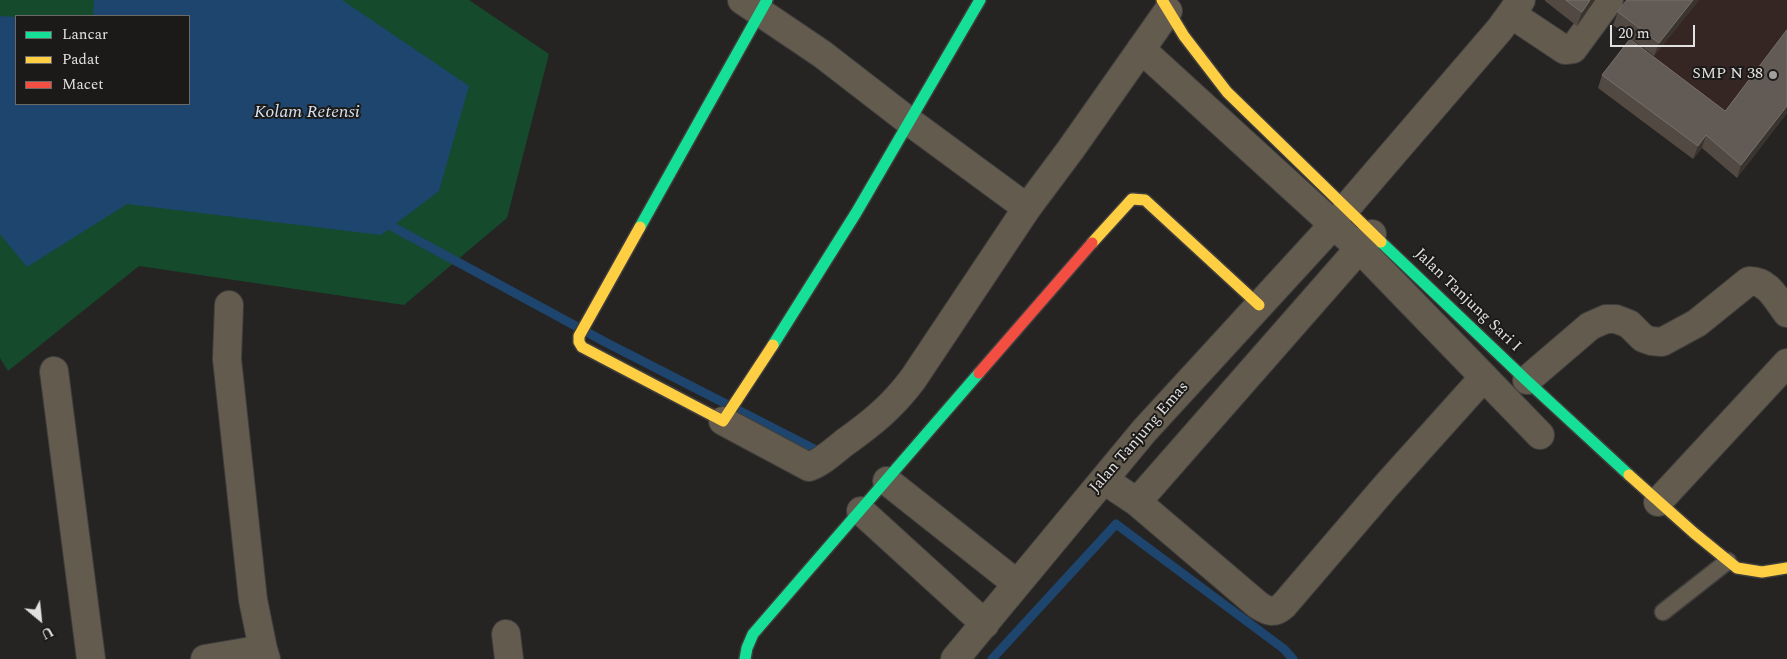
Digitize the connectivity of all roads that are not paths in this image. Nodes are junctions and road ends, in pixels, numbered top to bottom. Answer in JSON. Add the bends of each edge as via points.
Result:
{"nodes":[{"id":1,"x":980,"y":0,"type":"edge"},
{"id":2,"x":1609,"y":0,"type":"edge"},
{"id":3,"x":757,"y":4,"type":"edge"},
{"id":4,"x":1165,"y":6,"type":"edge"},
{"id":5,"x":1516,"y":7,"type":"edge"},
{"id":6,"x":1141,"y":49,"type":"junction"},
{"id":7,"x":910,"y":122,"type":"junction"},
{"id":8,"x":1027,"y":208,"type":"junction"},
{"id":9,"x":1340,"y":216,"type":"junction"},
{"id":10,"x":1366,"y":240,"type":"junction"},
{"id":11,"x":229,"y":305,"type":"dead end"},
{"id":12,"x":1259,"y":305,"type":"junction"},
{"id":13,"x":1787,"y":313,"type":"edge"},
{"id":14,"x":54,"y":372,"type":"dead end"},
{"id":15,"x":1784,"y":374,"type":"edge"},
{"id":16,"x":1484,"y":377,"type":"junction"},
{"id":17,"x":1526,"y":380,"type":"junction"},
{"id":18,"x":726,"y":416,"type":"junction"},
{"id":19,"x":1540,"y":435,"type":"dead end"},
{"id":20,"x":1104,"y":480,"type":"junction"},
{"id":21,"x":883,"y":485,"type":"junction"},
{"id":22,"x":1137,"y":502,"type":"junction"},
{"id":23,"x":1658,"y":502,"type":"junction"},
{"id":24,"x":862,"y":508,"type":"junction"},
{"id":25,"x":1728,"y":561,"type":"junction"},
{"id":26,"x":1787,"y":568,"type":"edge"},
{"id":27,"x":1001,"y":604,"type":"junction"},
{"id":28,"x":1663,"y":612,"type":"dead end"},
{"id":29,"x":264,"y":654,"type":"edge"},
{"id":30,"x":91,"y":659,"type":"edge"},
{"id":31,"x":205,"y":659,"type":"edge"},
{"id":32,"x":745,"y":659,"type":"edge"},
{"id":33,"x":956,"y":659,"type":"edge"}],
"edges":[{"from":1,"to":7,"type":"street"},
{"from":2,"to":5,"type":"street","via":[[1570,51]]},
{"from":3,"to":7,"type":"street"},
{"from":3,"to":18,"type":"street","via":[[578,341],[584,348]]},
{"from":4,"to":6,"type":"street"},
{"from":4,"to":9,"type":"street","via":[[1202,62]]},
{"from":5,"to":9,"type":"street","name":"Jalan Tanjung Emas"},
{"from":6,"to":8,"type":"street"},
{"from":6,"to":9,"type":"street"},
{"from":7,"to":8,"type":"street"},
{"from":7,"to":18,"type":"street","via":[[817,279]]},
{"from":8,"to":18,"type":"street","via":[[897,400],[829,455],[809,467],[804,466]]},
{"from":9,"to":10,"type":"street"},
{"from":9,"to":12,"type":"street","name":"Jalan Tanjung Emas"},
{"from":10,"to":16,"type":"street"},
{"from":10,"to":17,"type":"street","name":"Jalan Tanjung Sari I"},
{"from":10,"to":22,"type":"street"},
{"from":11,"to":29,"type":"street","via":[[227,359],[253,600]]},
{"from":12,"to":20,"type":"street","name":"Jalan Tanjung Emas","via":[[1144,431]]},
{"from":12,"to":21,"type":"street","via":[[1145,200],[1132,199]]},
{"from":13,"to":17,"type":"street","via":[[1764,284],[1757,280],[1749,281],[1696,323],[1662,342],[1643,338],[1629,324],[1616,319],[1606,319],[1590,326]]},
{"from":14,"to":30,"type":"street"},
{"from":15,"to":23,"type":"street"},
{"from":16,"to":19,"type":"street"},
{"from":16,"to":22,"type":"street","via":[[1284,605],[1274,612],[1258,605]]},
{"from":17,"to":23,"type":"street","name":"Jalan Tanjung Sari I"},
{"from":20,"to":22,"type":"street"},
{"from":20,"to":27,"type":"street","name":"Jalan Tanjung Emas"},
{"from":21,"to":24,"type":"street"},
{"from":21,"to":27,"type":"street"},
{"from":23,"to":25,"type":"street","name":"Jalan Tanjung Sari I"},
{"from":24,"to":27,"type":"street"},
{"from":24,"to":32,"type":"street","via":[[753,634]]},
{"from":25,"to":26,"type":"street","name":"Jalan Tanjung Sari I","via":[[1737,568],[1753,572]]},
{"from":25,"to":28,"type":"lane"},
{"from":27,"to":33,"type":"street","name":"Jalan Tanjung Emas"},
{"from":29,"to":31,"type":"street"}]}
